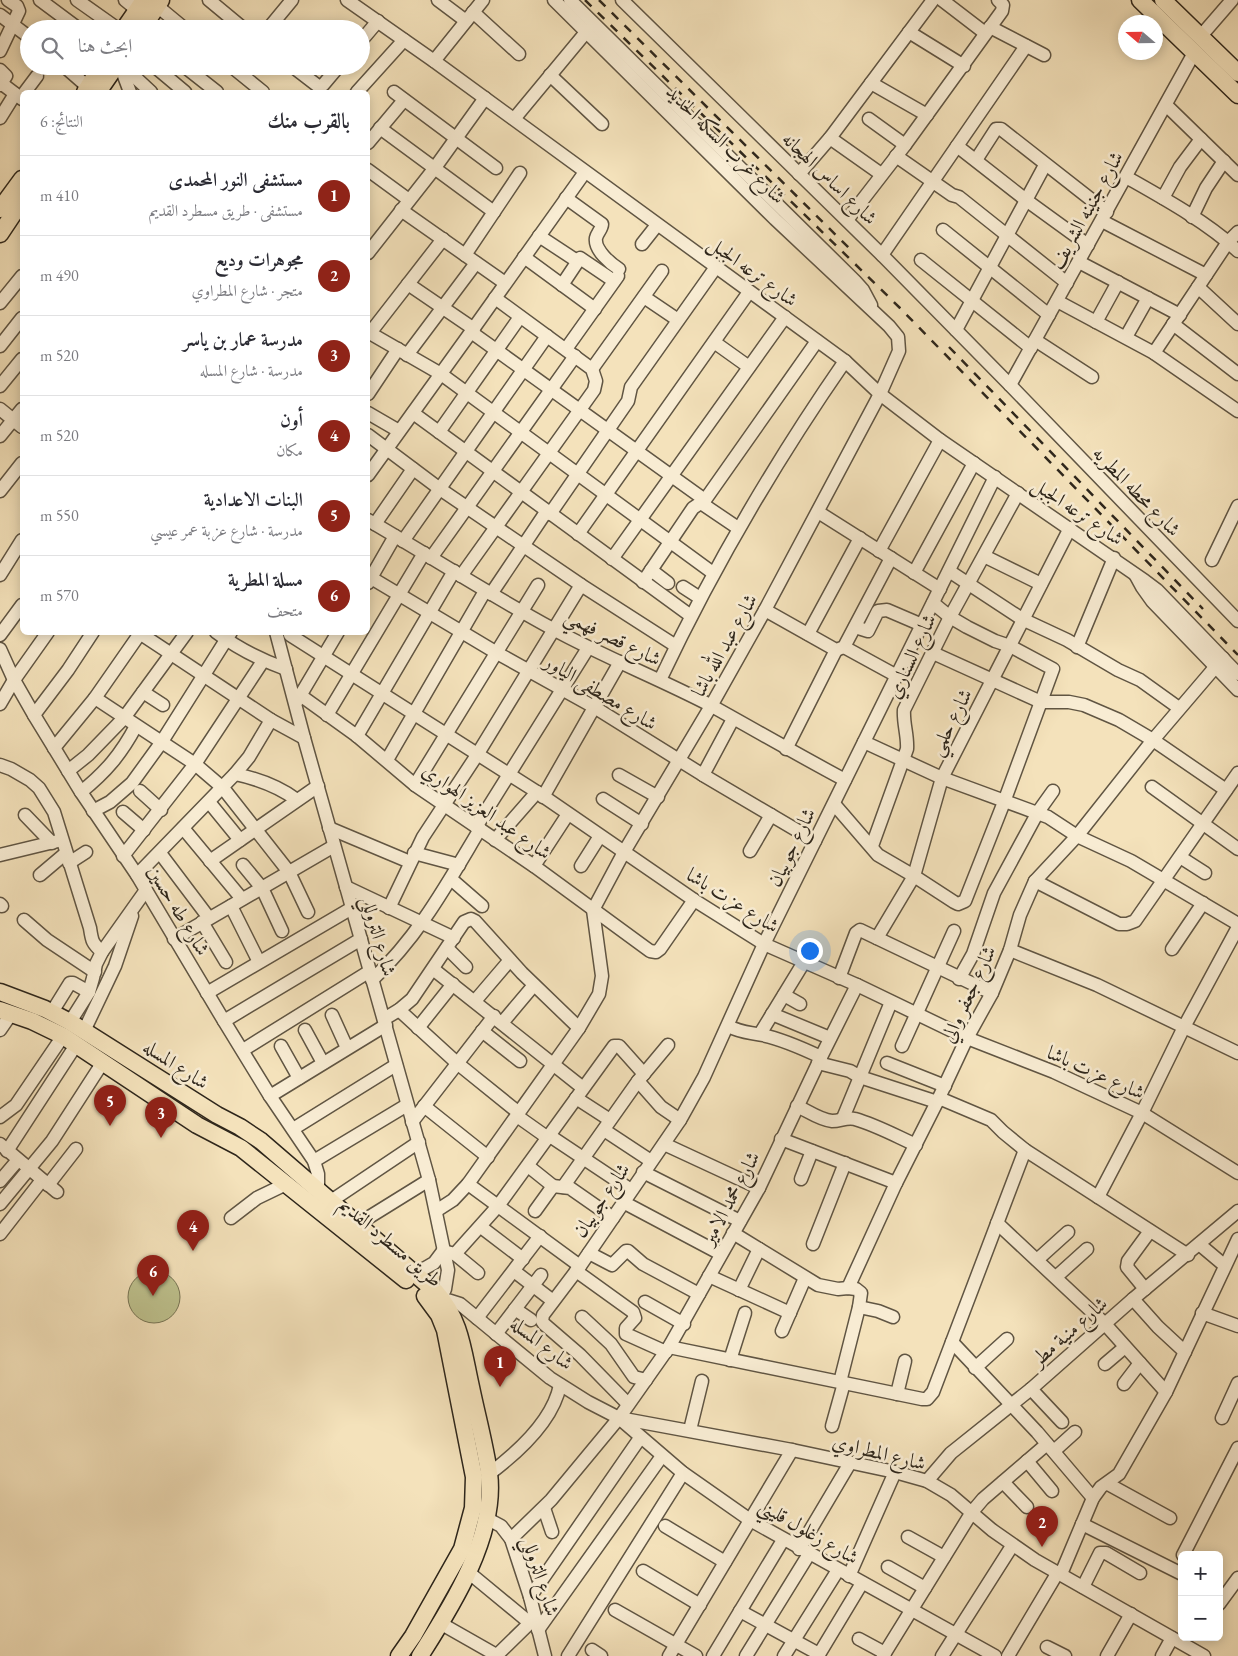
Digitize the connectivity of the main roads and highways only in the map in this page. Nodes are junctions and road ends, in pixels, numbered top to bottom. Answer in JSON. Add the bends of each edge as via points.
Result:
{"nodes":[{"id":1,"x":1140,"y":0,"type":"edge"},
{"id":2,"x":1170,"y":3,"type":"edge"},
{"id":3,"x":149,"y":4,"type":"edge"},
{"id":4,"x":133,"y":20,"type":"edge"},
{"id":5,"x":145,"y":20,"type":"edge"},
{"id":6,"x":1238,"y":73,"type":"edge"},
{"id":7,"x":97,"y":75,"type":"edge"},
{"id":8,"x":107,"y":75,"type":"edge"},
{"id":9,"x":90,"y":90,"type":"edge"},
{"id":10,"x":91,"y":90,"type":"edge"},
{"id":11,"x":1238,"y":96,"type":"edge"},
{"id":12,"x":20,"y":182,"type":"edge"},
{"id":13,"x":20,"y":204,"type":"edge"},
{"id":14,"x":0,"y":209,"type":"edge"},
{"id":15,"x":0,"y":234,"type":"edge"},
{"id":16,"x":0,"y":992,"type":"edge"},
{"id":17,"x":6,"y":1012,"type":"edge"},
{"id":18,"x":66,"y":1029,"type":"junction"},
{"id":19,"x":80,"y":1038,"type":"junction"},
{"id":20,"x":286,"y":1184,"type":"joint"},
{"id":21,"x":325,"y":1196,"type":"joint"},
{"id":22,"x":398,"y":1656,"type":"edge"},
{"id":23,"x":420,"y":1656,"type":"edge"}],
"edges":[{"from":1,"to":11,"type":"main road"},
{"from":2,"to":6,"type":"main road"},
{"from":3,"to":4,"type":"main road"},
{"from":3,"to":5,"type":"main road"},
{"from":7,"to":9,"type":"main road"},
{"from":8,"to":10,"type":"main road"},
{"from":12,"to":14,"type":"main road"},
{"from":13,"to":15,"type":"main road"},
{"from":16,"to":18,"type":"main road","name":"شارع المسله","via":[[52,1012]]},
{"from":17,"to":18,"type":"main road","name":"شارع المسله"},
{"from":18,"to":19,"type":"main road","name":"شارع المسله"},
{"from":19,"to":20,"type":"main road","name":"شارع المسله","via":[[103,1062],[197,1125],[241,1148]]},
{"from":19,"to":21,"type":"main road","name":"شارع المسله","via":[[262,1141]]},
{"from":20,"to":22,"type":"main road","name":"طريق مسطرد القديم","via":[[424,1294],[445,1330],[474,1477],[473,1508],[462,1549]]},
{"from":21,"to":23,"type":"main road","name":"طريق مسطرد القديم","via":[[441,1298],[453,1316],[489,1474],[486,1518],[479,1543],[468,1571]]}]}
